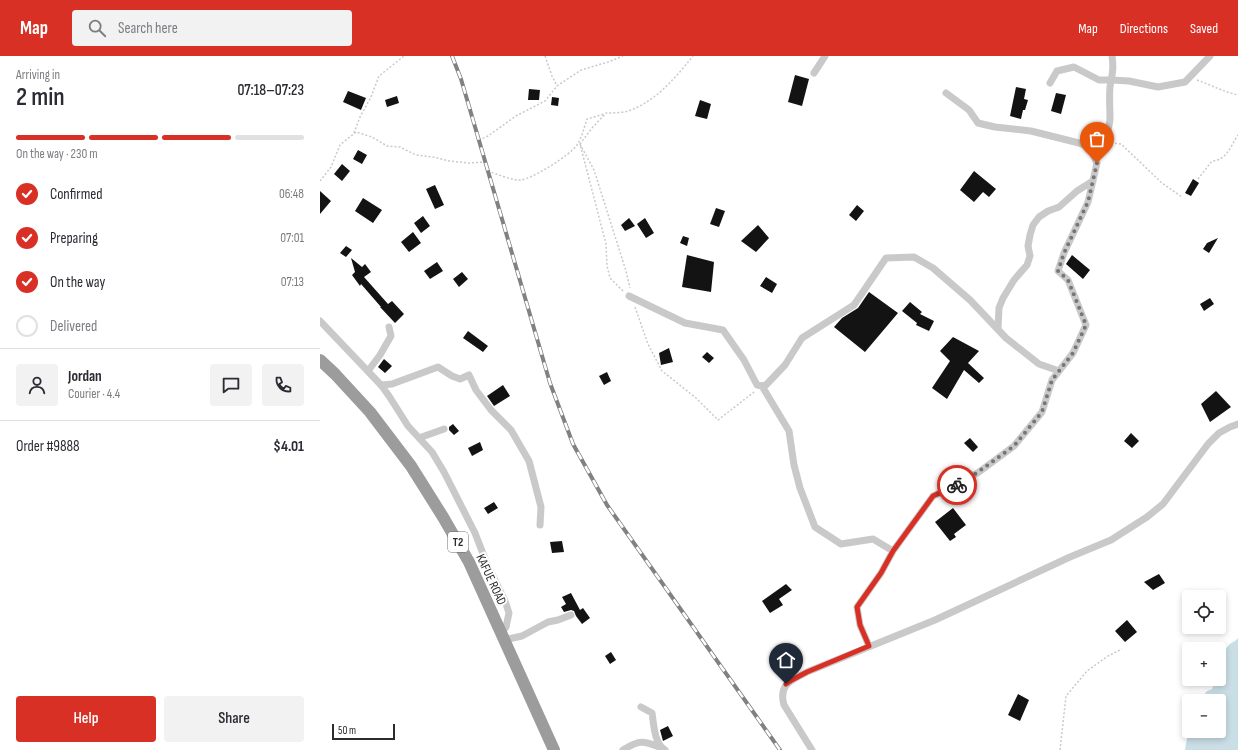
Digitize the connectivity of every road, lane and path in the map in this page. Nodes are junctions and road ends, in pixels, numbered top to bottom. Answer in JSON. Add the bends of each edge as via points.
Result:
{"nodes":[{"id":1,"x":404,"y":56,"type":"edge"},
{"id":2,"x":545,"y":56,"type":"edge"},
{"id":3,"x":623,"y":56,"type":"edge"},
{"id":4,"x":693,"y":56,"type":"edge"},
{"id":5,"x":825,"y":56,"type":"edge"},
{"id":6,"x":1112,"y":56,"type":"edge"},
{"id":7,"x":1210,"y":56,"type":"edge"},
{"id":8,"x":814,"y":73,"type":"dead end"},
{"id":9,"x":1189,"y":78,"type":"junction"},
{"id":10,"x":1112,"y":80,"type":"junction"},
{"id":11,"x":1050,"y":83,"type":"dead end"},
{"id":12,"x":557,"y":86,"type":"junction"},
{"id":13,"x":946,"y":93,"type":"dead end"},
{"id":14,"x":1238,"y":95,"type":"edge"},
{"id":15,"x":606,"y":114,"type":"junction"},
{"id":16,"x":354,"y":134,"type":"junction"},
{"id":17,"x":1238,"y":135,"type":"edge"},
{"id":18,"x":479,"y":140,"type":"dead end"},
{"id":19,"x":1103,"y":142,"type":"junction"},
{"id":20,"x":1090,"y":147,"type":"junction"},
{"id":21,"x":485,"y":162,"type":"dead end"},
{"id":22,"x":488,"y":171,"type":"dead end"},
{"id":23,"x":1198,"y":179,"type":"dead end"},
{"id":24,"x":320,"y":181,"type":"edge"},
{"id":25,"x":1093,"y":181,"type":"junction"},
{"id":26,"x":1182,"y":197,"type":"dead end"},
{"id":27,"x":629,"y":296,"type":"joint"},
{"id":28,"x":320,"y":321,"type":"edge"},
{"id":29,"x":389,"y":327,"type":"dead end"},
{"id":30,"x":998,"y":329,"type":"junction"},
{"id":31,"x":320,"y":360,"type":"edge"},
{"id":32,"x":368,"y":371,"type":"junction"},
{"id":33,"x":1059,"y":371,"type":"junction"},
{"id":34,"x":381,"y":385,"type":"junction"},
{"id":35,"x":762,"y":386,"type":"junction"},
{"id":36,"x":1238,"y":424,"type":"edge"},
{"id":37,"x":444,"y":429,"type":"dead end"},
{"id":38,"x":418,"y":438,"type":"junction"},
{"id":39,"x":540,"y":525,"type":"dead end"},
{"id":40,"x":893,"y":551,"type":"junction"},
{"id":41,"x":571,"y":615,"type":"dead end"},
{"id":42,"x":503,"y":637,"type":"junction"},
{"id":43,"x":869,"y":646,"type":"junction"},
{"id":44,"x":1122,"y":648,"type":"dead end"},
{"id":45,"x":641,"y":707,"type":"dead end"},
{"id":46,"x":663,"y":749,"type":"edge"},
{"id":47,"x":554,"y":750,"type":"edge"},
{"id":48,"x":623,"y":750,"type":"edge"},
{"id":49,"x":812,"y":750,"type":"edge"},
{"id":50,"x":1060,"y":750,"type":"edge"}],
"edges":[{"from":1,"to":16,"type":"path","via":[[379,76]]},
{"from":2,"to":12,"type":"path"},
{"from":3,"to":12,"type":"path","via":[[581,70]]},
{"from":4,"to":15,"type":"path","via":[[655,97],[630,111]]},
{"from":5,"to":8,"type":"street"},
{"from":6,"to":10,"type":"street"},
{"from":7,"to":9,"type":"street"},
{"from":9,"to":10,"type":"street","via":[[1185,82],[1158,87]]},
{"from":9,"to":14,"type":"path"},
{"from":10,"to":11,"type":"street","via":[[1098,80],[1074,67],[1057,71]]},
{"from":10,"to":19,"type":"street","via":[[1110,120]]},
{"from":12,"to":18,"type":"path","via":[[545,101]]},
{"from":13,"to":20,"type":"street","via":[[969,110],[978,123],[1031,131]]},
{"from":15,"to":22,"type":"path","via":[[587,119],[576,147],[541,172],[521,180]]},
{"from":15,"to":27,"type":"path","via":[[580,144],[606,244],[610,278]]},
{"from":16,"to":21,"type":"path","via":[[356,132],[372,137],[387,146],[400,147],[416,155],[469,164]]},
{"from":16,"to":24,"type":"path","via":[[340,145],[331,167]]},
{"from":17,"to":23,"type":"path","via":[[1227,153],[1219,161],[1212,161]]},
{"from":19,"to":20,"type":"street","via":[[1100,151]]},
{"from":19,"to":26,"type":"path","via":[[1121,144],[1162,183]]},
{"from":20,"to":25,"type":"street","via":[[1097,163]]},
{"from":25,"to":30,"type":"street","via":[[1059,207],[1039,217],[1033,225],[1027,265],[1003,298],[999,308]]},
{"from":25,"to":33,"type":"street","via":[[1088,202],[1058,271],[1068,280],[1086,325],[1073,353]]},
{"from":27,"to":35,"type":"street","via":[[685,323],[723,330],[744,360],[757,385]]},
{"from":28,"to":32,"type":"street"},
{"from":29,"to":32,"type":"street","via":[[391,336]]},
{"from":30,"to":33,"type":"street","via":[[1039,364]]},
{"from":30,"to":35,"type":"street","via":[[933,268],[914,257],[886,258],[854,304],[802,338],[785,365]]},
{"from":31,"to":42,"type":"highway","name":"KAFUE ROAD","number":"T2","via":[[370,412],[411,466],[469,562]]},
{"from":32,"to":34,"type":"street"},
{"from":33,"to":40,"type":"street","via":[[1052,380],[1042,412],[1014,446],[978,472],[933,496]]},
{"from":34,"to":38,"type":"street"},
{"from":34,"to":39,"type":"street","via":[[392,384],[438,366],[460,379],[469,375],[476,390],[491,410],[511,430],[529,461],[541,507]]},
{"from":35,"to":40,"type":"street","via":[[789,431],[794,465],[814,527],[841,544],[873,539]]},
{"from":36,"to":43,"type":"street","via":[[1219,433],[1208,444],[1163,504],[1111,540],[1070,556],[935,620]]},
{"from":37,"to":38,"type":"street"},
{"from":38,"to":42,"type":"street","via":[[432,452],[444,472],[505,601],[509,613]]},
{"from":40,"to":43,"type":"street","via":[[857,607],[860,625]]},
{"from":41,"to":42,"type":"street","via":[[548,622],[522,636]]},
{"from":42,"to":47,"type":"highway","name":"KAFUE ROAD","number":"T2"},
{"from":43,"to":49,"type":"street","via":[[807,672],[786,684],[782,698],[784,705]]},
{"from":44,"to":50,"type":"path","via":[[1087,671],[1066,696]]},
{"from":45,"to":46,"type":"street","via":[[652,713],[657,740]]},
{"from":46,"to":48,"type":"street","via":[[646,742],[632,744]]}]}
